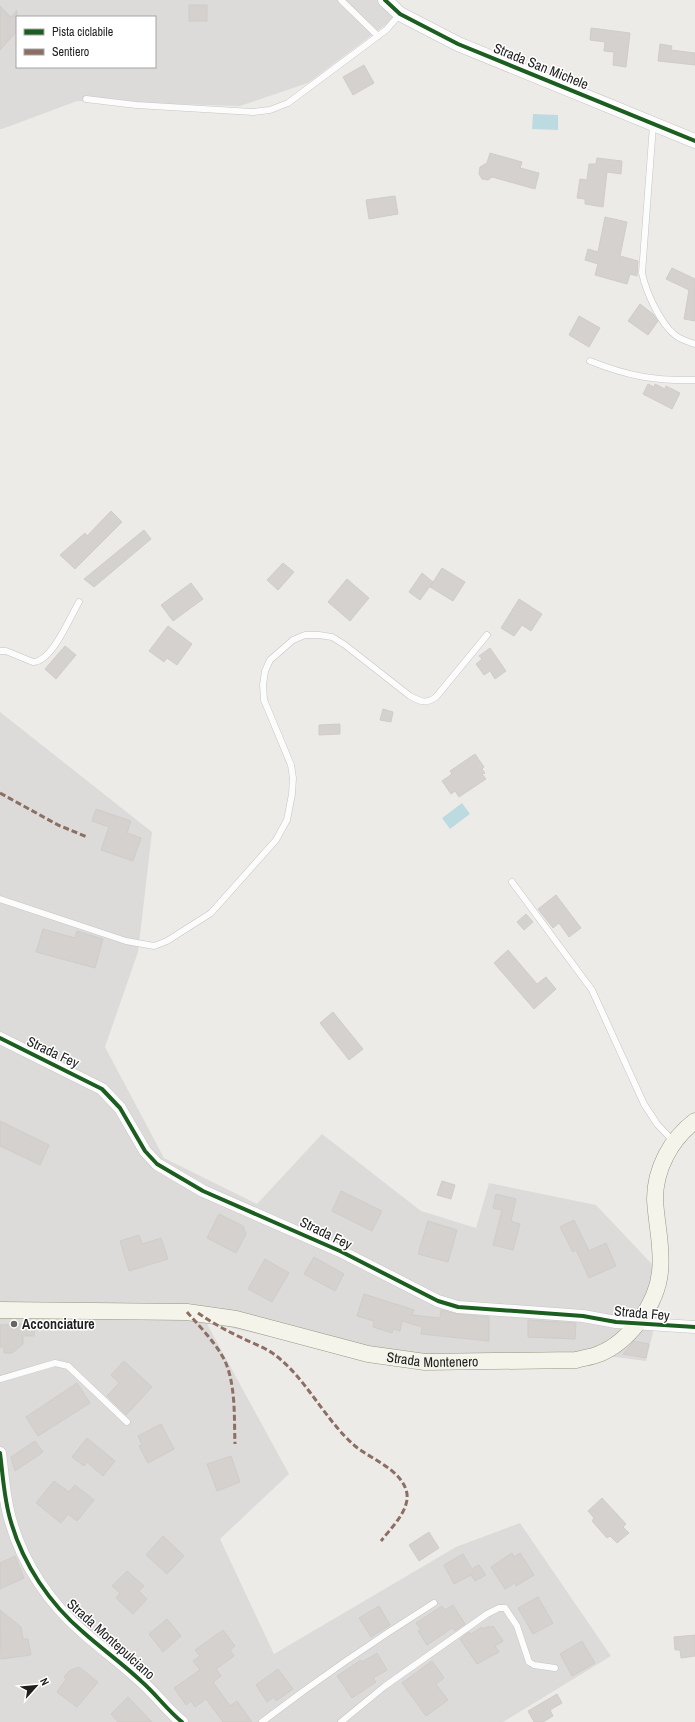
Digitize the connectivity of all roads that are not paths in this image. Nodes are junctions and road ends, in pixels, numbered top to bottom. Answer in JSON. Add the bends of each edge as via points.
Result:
{"nodes":[{"id":1,"x":341,"y":0,"type":"edge"},
{"id":2,"x":385,"y":0,"type":"edge"},
{"id":3,"x":400,"y":14,"type":"junction"},
{"id":4,"x":378,"y":36,"type":"junction"},
{"id":5,"x":86,"y":99,"type":"dead end"},
{"id":6,"x":653,"y":123,"type":"junction"},
{"id":7,"x":695,"y":140,"type":"edge"},
{"id":8,"x":695,"y":344,"type":"edge"},
{"id":9,"x":590,"y":361,"type":"dead end"},
{"id":10,"x":695,"y":380,"type":"edge"},
{"id":11,"x":79,"y":602,"type":"dead end"},
{"id":12,"x":487,"y":635,"type":"dead end"},
{"id":13,"x":0,"y":651,"type":"edge"},
{"id":14,"x":512,"y":882,"type":"dead end"},
{"id":15,"x":0,"y":899,"type":"edge"},
{"id":16,"x":0,"y":1038,"type":"edge"},
{"id":17,"x":695,"y":1121,"type":"edge"},
{"id":18,"x":674,"y":1142,"type":"junction"},
{"id":19,"x":0,"y":1310,"type":"edge"},
{"id":20,"x":639,"y":1322,"type":"junction"},
{"id":21,"x":695,"y":1327,"type":"edge"},
{"id":22,"x":0,"y":1379,"type":"edge"},
{"id":23,"x":127,"y":1422,"type":"dead end"},
{"id":24,"x":0,"y":1453,"type":"edge"},
{"id":25,"x":4,"y":1509,"type":"edge"},
{"id":26,"x":434,"y":1603,"type":"dead end"},
{"id":27,"x":555,"y":1668,"type":"dead end"},
{"id":28,"x":182,"y":1722,"type":"edge"},
{"id":29,"x":262,"y":1722,"type":"edge"},
{"id":30,"x":341,"y":1722,"type":"edge"}],
"edges":[{"from":1,"to":4,"type":"lane"},
{"from":2,"to":3,"type":"street","name":"Strada San Michele"},
{"from":3,"to":4,"type":"lane"},
{"from":3,"to":6,"type":"street","name":"Strada San Michele","via":[[458,44]]},
{"from":4,"to":5,"type":"lane","via":[[288,103],[270,110],[254,112],[136,105]]},
{"from":6,"to":7,"type":"street","name":"Strada San Michele"},
{"from":6,"to":8,"type":"lane","via":[[642,273],[652,301],[668,326],[679,338]]},
{"from":9,"to":10,"type":"lane","via":[[647,379]]},
{"from":11,"to":13,"type":"lane","via":[[56,644],[44,659],[33,662]]},
{"from":12,"to":15,"type":"lane","via":[[436,697],[428,702],[421,702],[410,696],[345,645],[332,638],[306,636],[294,640],[280,651],[268,665],[263,685],[264,700],[291,765],[292,794],[287,820],[276,840],[211,913],[167,941],[154,946],[126,941]]},
{"from":14,"to":18,"type":"lane","via":[[592,990],[644,1104],[657,1124]]},
{"from":16,"to":20,"type":"street","name":"Strada Fey","via":[[102,1089],[120,1108],[145,1151],[157,1164],[203,1191],[319,1241],[438,1301],[458,1307]]},
{"from":17,"to":18,"type":"main road","name":"Strada Montenero"},
{"from":18,"to":20,"type":"main road","name":"Strada Montenero","via":[[663,1162],[655,1198],[660,1273],[652,1298]]},
{"from":19,"to":20,"type":"main road","name":"Strada Montenero","via":[[187,1312],[236,1319],[368,1354],[425,1362],[576,1360],[599,1354],[615,1346]]},
{"from":20,"to":21,"type":"street","name":"Strada Fey"},
{"from":22,"to":23,"type":"lane","via":[[55,1363],[68,1366]]},
{"from":24,"to":25,"type":"street","name":"Strada Montepulciano"},
{"from":25,"to":28,"type":"street","name":"Strada Montepulciano","via":[[30,1567],[58,1607],[82,1632],[142,1681]]},
{"from":26,"to":29,"type":"lane","via":[[357,1652]]},
{"from":27,"to":30,"type":"lane","via":[[529,1662],[517,1626],[505,1608],[499,1608],[386,1686]]}]}
